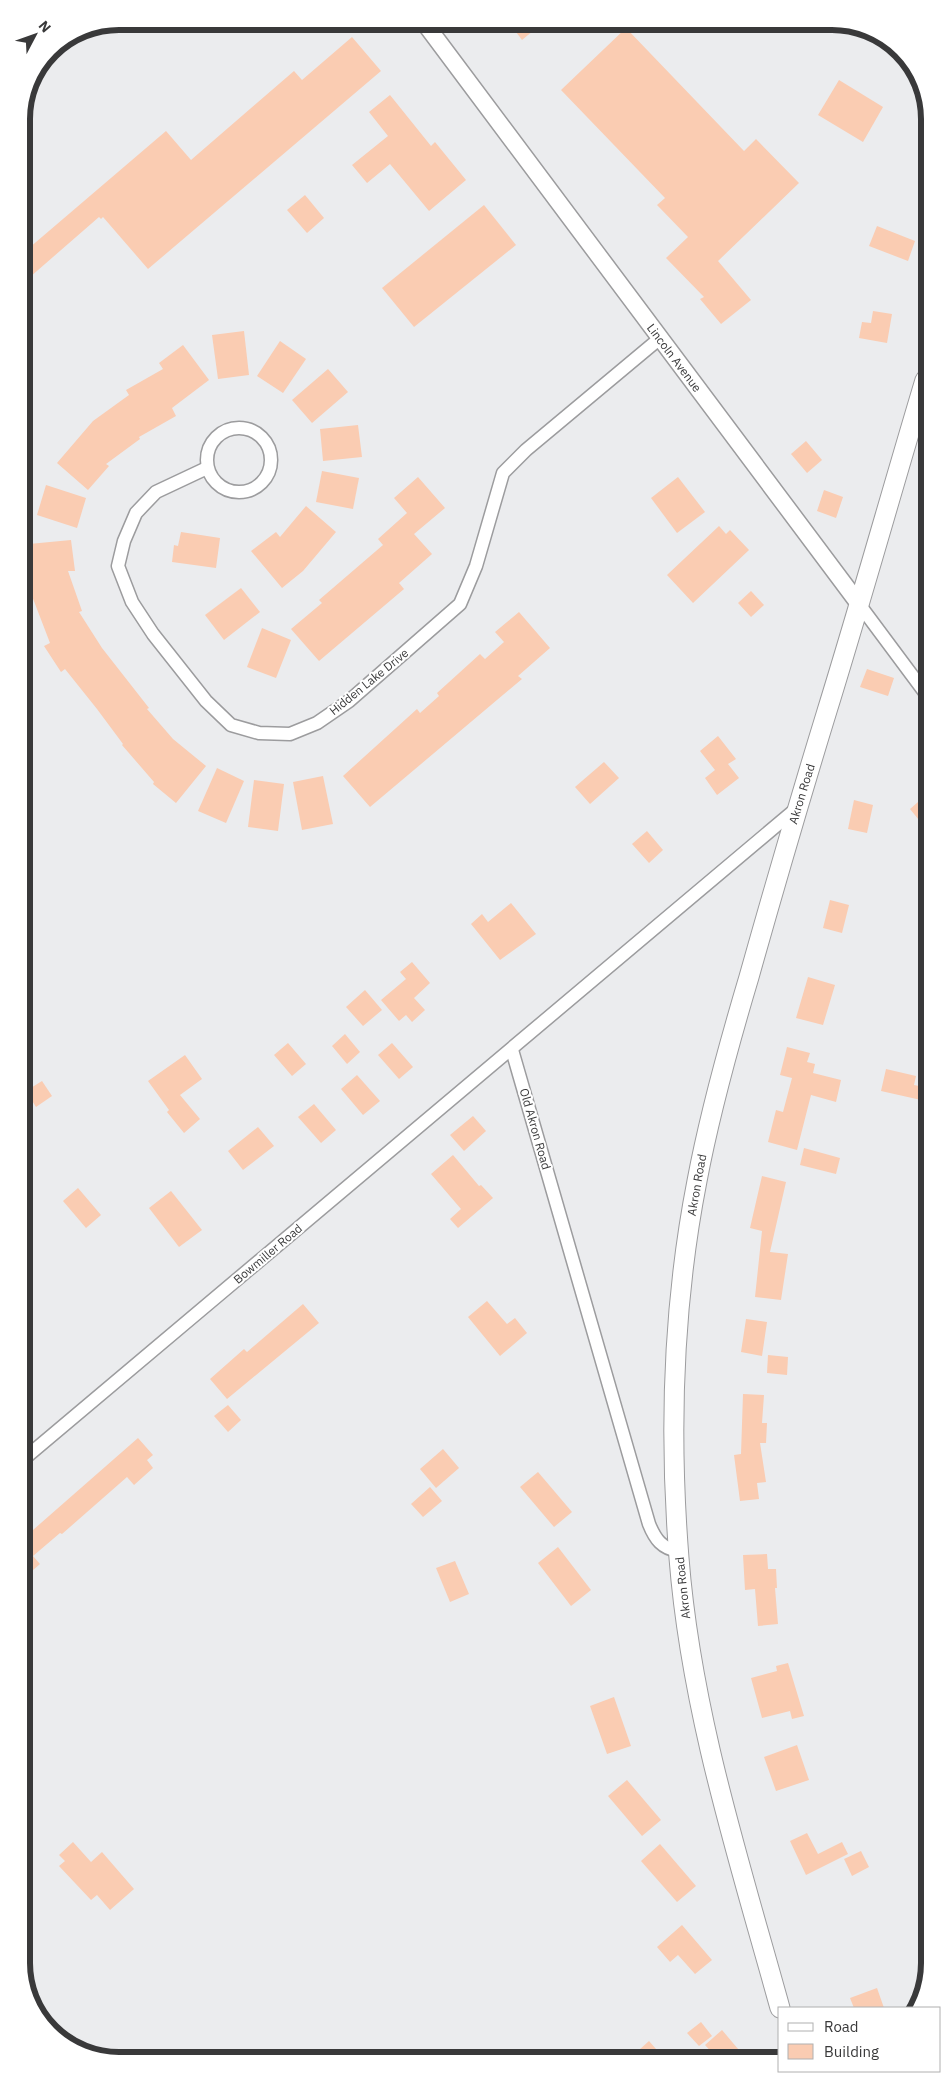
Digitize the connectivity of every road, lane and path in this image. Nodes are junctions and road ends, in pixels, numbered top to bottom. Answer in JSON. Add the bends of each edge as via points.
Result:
{"nodes":[{"id":1,"x":430,"y":30,"type":"edge"},
{"id":2,"x":659,"y":339,"type":"junction"},
{"id":3,"x":921,"y":394,"type":"edge"},
{"id":4,"x":207,"y":468,"type":"junction"},
{"id":5,"x":859,"y":604,"type":"junction"},
{"id":6,"x":921,"y":687,"type":"edge"},
{"id":7,"x":796,"y":810,"type":"junction"},
{"id":8,"x":512,"y":1050,"type":"junction"},
{"id":9,"x":30,"y":1454,"type":"edge"},
{"id":10,"x":679,"y":1551,"type":"junction"},
{"id":11,"x":780,"y":2007,"type":"edge"}],
"edges":[{"from":1,"to":2,"type":"street","name":"Lincoln Avenue"},
{"from":2,"to":4,"type":"street","name":"Hidden Lake Drive","via":[[503,473],[476,566],[460,604],[349,701],[317,723],[290,734],[259,733],[231,725],[206,701],[132,602],[118,566],[124,540],[136,514],[156,492]]},
{"from":2,"to":5,"type":"street","name":"Lincoln Avenue"},
{"from":3,"to":5,"type":"main road","name":"Akron Road"},
{"from":4,"to":4,"type":"street","via":[[211,478],[223,489],[249,492],[259,486],[271,468],[269,447],[263,438],[249,430],[234,428],[224,431],[209,446]]},
{"from":5,"to":6,"type":"street","name":"Lincoln Avenue"},
{"from":5,"to":7,"type":"main road","name":"Akron Road"},
{"from":7,"to":8,"type":"street"},
{"from":7,"to":10,"type":"main road","name":"Akron Road","via":[[722,1071],[696,1183],[682,1290],[676,1378]]},
{"from":8,"to":9,"type":"street","name":"Bowmiller Road"},
{"from":8,"to":10,"type":"street","name":"Old Akron Road","via":[[649,1524],[662,1546]]},
{"from":10,"to":11,"type":"main road","name":"Akron Road","via":[[703,1721]]}]}
